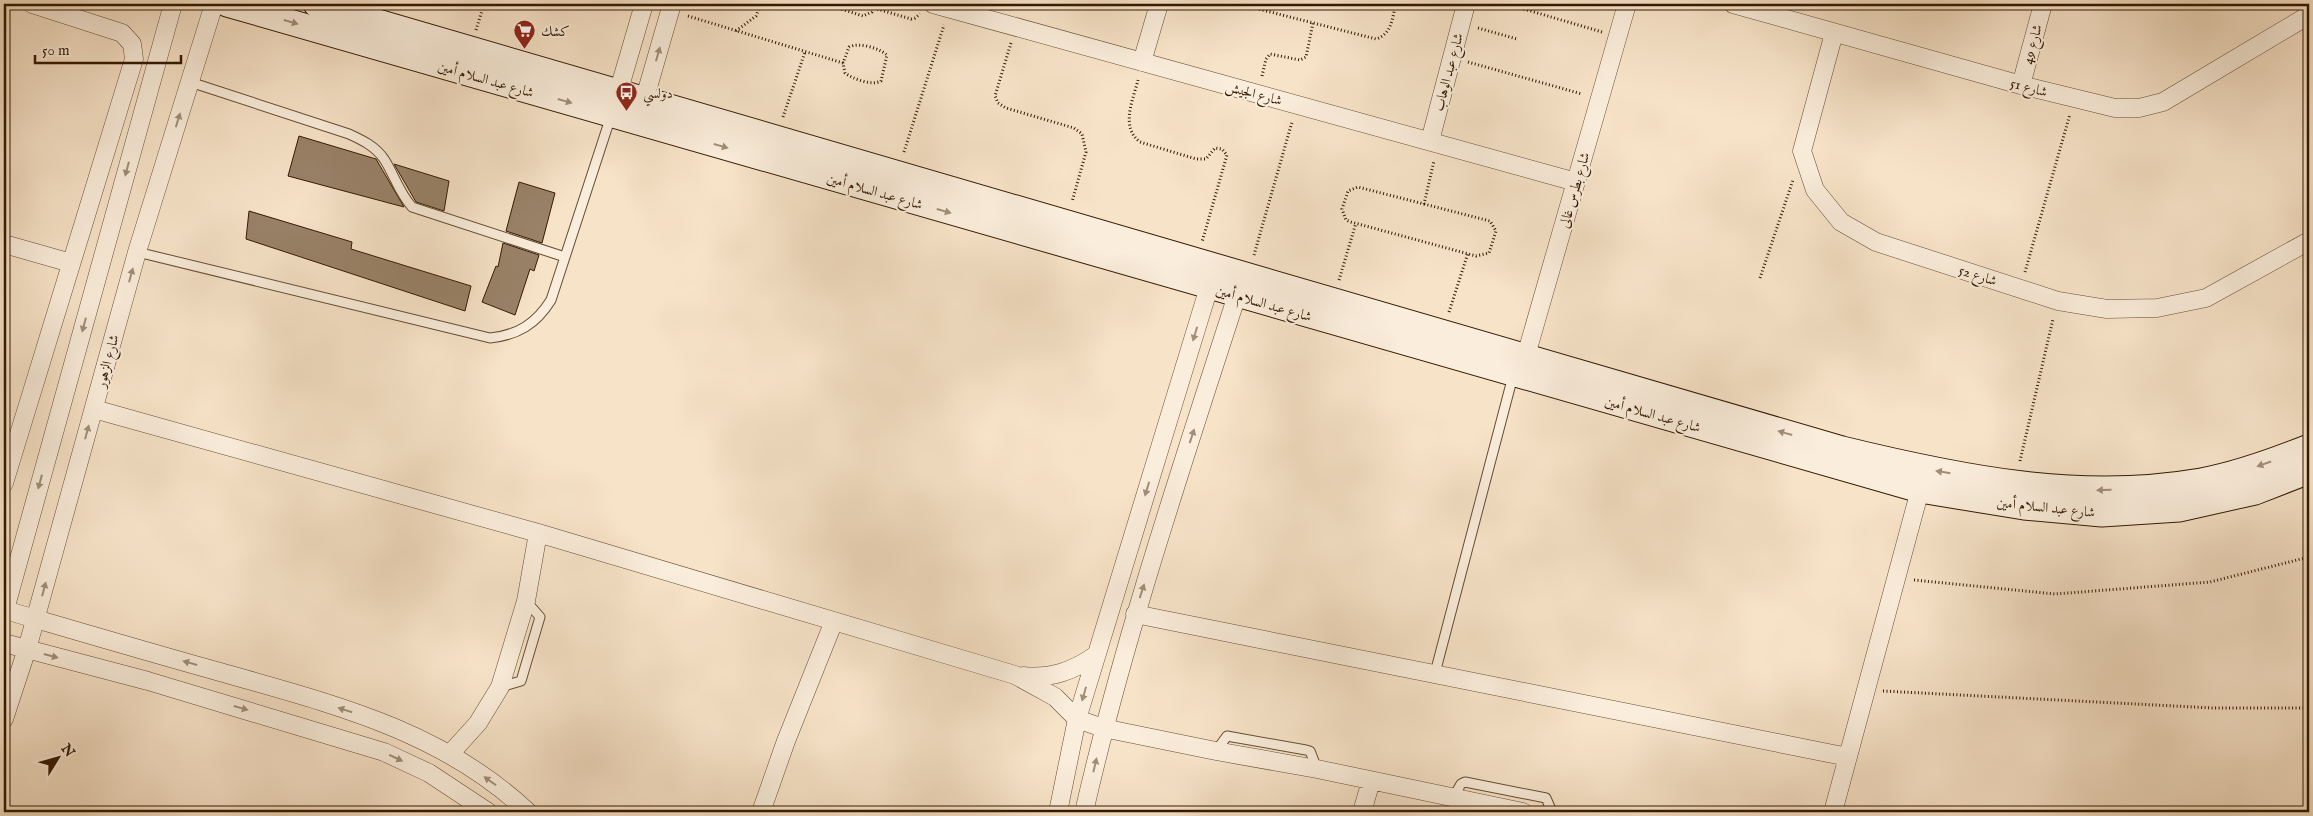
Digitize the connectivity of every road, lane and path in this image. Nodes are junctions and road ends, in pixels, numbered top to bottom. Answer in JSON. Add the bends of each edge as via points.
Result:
{"nodes":[{"id":1,"x":32,"y":4,"type":"edge"},
{"id":2,"x":173,"y":4,"type":"edge"},
{"id":3,"x":214,"y":4,"type":"edge"},
{"id":4,"x":227,"y":4,"type":"edge"},
{"id":5,"x":316,"y":4,"type":"edge"},
{"id":6,"x":644,"y":4,"type":"edge"},
{"id":7,"x":761,"y":4,"type":"edge"},
{"id":8,"x":825,"y":4,"type":"edge"},
{"id":9,"x":875,"y":4,"type":"edge"},
{"id":10,"x":1159,"y":4,"type":"edge"},
{"id":11,"x":1239,"y":4,"type":"edge"},
{"id":12,"x":1396,"y":4,"type":"edge"},
{"id":13,"x":1466,"y":4,"type":"edge"},
{"id":14,"x":1506,"y":4,"type":"edge"},
{"id":15,"x":1627,"y":4,"type":"edge"},
{"id":16,"x":1734,"y":4,"type":"edge"},
{"id":17,"x":2043,"y":4,"type":"edge"},
{"id":18,"x":671,"y":7,"type":"edge"},
{"id":19,"x":874,"y":8,"type":"junction"},
{"id":20,"x":934,"y":8,"type":"edge"},
{"id":21,"x":2309,"y":15,"type":"edge"},
{"id":22,"x":1314,"y":23,"type":"junction"},
{"id":23,"x":1461,"y":24,"type":"junction"},
{"id":24,"x":1016,"y":28,"type":"junction"},
{"id":25,"x":736,"y":31,"type":"junction"},
{"id":26,"x":1834,"y":32,"type":"junction"},
{"id":27,"x":1618,"y":37,"type":"junction"},
{"id":28,"x":1517,"y":39,"type":"dead end"},
{"id":29,"x":805,"y":52,"type":"junction"},
{"id":30,"x":1452,"y":58,"type":"junction"},
{"id":31,"x":1142,"y":62,"type":"junction"},
{"id":32,"x":843,"y":63,"type":"junction"},
{"id":33,"x":190,"y":82,"type":"junction"},
{"id":34,"x":2021,"y":85,"type":"junction"},
{"id":35,"x":1257,"y":93,"type":"junction"},
{"id":36,"x":1600,"y":99,"type":"junction"},
{"id":37,"x":2074,"y":99,"type":"junction"},
{"id":38,"x":615,"y":104,"type":"junction"},
{"id":39,"x":1297,"y":104,"type":"junction"},
{"id":40,"x":641,"y":112,"type":"junction"},
{"id":41,"x":776,"y":139,"type":"junction"},
{"id":42,"x":1434,"y":142,"type":"junction"},
{"id":43,"x":1802,"y":151,"type":"junction"},
{"id":44,"x":897,"y":175,"type":"junction"},
{"id":45,"x":1576,"y":182,"type":"junction"},
{"id":46,"x":1424,"y":204,"type":"junction"},
{"id":47,"x":1066,"y":224,"type":"junction"},
{"id":48,"x":1356,"y":224,"type":"junction"},
{"id":49,"x":2309,"y":241,"type":"edge"},
{"id":50,"x":4,"y":244,"type":"edge"},
{"id":51,"x":137,"y":252,"type":"junction"},
{"id":52,"x":1468,"y":253,"type":"junction"},
{"id":53,"x":565,"y":257,"type":"junction"},
{"id":54,"x":1196,"y":261,"type":"junction"},
{"id":55,"x":72,"y":263,"type":"junction"},
{"id":56,"x":1760,"y":278,"type":"dead end"},
{"id":57,"x":1242,"y":286,"type":"junction"},
{"id":58,"x":1209,"y":287,"type":"junction"},
{"id":59,"x":2020,"y":289,"type":"junction"},
{"id":60,"x":1333,"y":301,"type":"junction"},
{"id":61,"x":2058,"y":301,"type":"junction"},
{"id":62,"x":1442,"y":333,"type":"junction"},
{"id":63,"x":1520,"y":369,"type":"junction"},
{"id":64,"x":94,"y":409,"type":"junction"},
{"id":65,"x":2309,"y":447,"type":"edge"},
{"id":66,"x":2309,"y":472,"type":"edge"},
{"id":67,"x":4,"y":483,"type":"edge"},
{"id":68,"x":2014,"y":483,"type":"junction"},
{"id":69,"x":1920,"y":490,"type":"junction"},
{"id":70,"x":538,"y":533,"type":"junction"},
{"id":71,"x":2309,"y":557,"type":"edge"},
{"id":72,"x":1896,"y":578,"type":"junction"},
{"id":73,"x":4,"y":612,"type":"edge"},
{"id":74,"x":1135,"y":614,"type":"junction"},
{"id":75,"x":36,"y":619,"type":"junction"},
{"id":76,"x":834,"y":621,"type":"junction"},
{"id":77,"x":4,"y":643,"type":"edge"},
{"id":78,"x":27,"y":649,"type":"junction"},
{"id":79,"x":1096,"y":655,"type":"junction"},
{"id":80,"x":1435,"y":673,"type":"junction"},
{"id":81,"x":1015,"y":674,"type":"junction"},
{"id":82,"x":1866,"y":690,"type":"junction"},
{"id":83,"x":2309,"y":708,"type":"edge"},
{"id":84,"x":4,"y":719,"type":"edge"},
{"id":85,"x":1077,"y":719,"type":"junction"},
{"id":86,"x":1103,"y":728,"type":"junction"},
{"id":87,"x":450,"y":754,"type":"junction"},
{"id":88,"x":1848,"y":757,"type":"junction"},
{"id":89,"x":1371,"y":781,"type":"junction"},
{"id":90,"x":1453,"y":798,"type":"junction"},
{"id":91,"x":488,"y":812,"type":"edge"},
{"id":92,"x":528,"y":812,"type":"edge"},
{"id":93,"x":761,"y":812,"type":"edge"},
{"id":94,"x":1058,"y":812,"type":"edge"},
{"id":95,"x":1084,"y":812,"type":"edge"},
{"id":96,"x":1362,"y":812,"type":"edge"},
{"id":97,"x":1523,"y":812,"type":"edge"},
{"id":98,"x":1552,"y":812,"type":"edge"},
{"id":99,"x":1834,"y":812,"type":"edge"}],
"edges":[{"from":1,"to":55,"type":"street","via":[[122,33],[135,51]]},
{"from":2,"to":73,"type":"street","one_way":true},
{"from":3,"to":33,"type":"street","name":"شارع الزهور"},
{"from":4,"to":38,"type":"street","name":"شارع عبد السلام أمين","one_way":true},
{"from":5,"to":38,"type":"street","name":"شارع عبد السلام أمين"},
{"from":6,"to":38,"type":"street"},
{"from":7,"to":25,"type":"path","via":[[756,16]]},
{"from":8,"to":19,"type":"path","via":[[863,16]]},
{"from":9,"to":19,"type":"path"},
{"from":10,"to":31,"type":"street"},
{"from":11,"to":22,"type":"path"},
{"from":12,"to":22,"type":"path","via":[[1390,30],[1383,37]]},
{"from":13,"to":23,"type":"street","name":"شارع عبد الوهاب"},
{"from":14,"to":27,"type":"path"},
{"from":15,"to":27,"type":"street","name":"شارع بطرس غالى"},
{"from":16,"to":26,"type":"street","name":"شارع 51"},
{"from":17,"to":34,"type":"street","name":"شارع 49"},
{"from":18,"to":25,"type":"path"},
{"from":40,"to":18,"type":"street","one_way":true},
{"from":19,"to":20,"type":"path","via":[[911,19]]},
{"from":20,"to":24,"type":"street","name":"شارع الجيش"},
{"from":20,"to":44,"type":"path"},
{"from":21,"to":37,"type":"street","name":"شارع 51","via":[[2163,102],[2140,108],[2115,108]]},
{"from":22,"to":35,"type":"path","via":[[1303,59],[1274,54],[1268,56]]},
{"from":23,"to":28,"type":"path"},
{"from":23,"to":30,"type":"street","name":"شارع عبد الوهاب"},
{"from":24,"to":31,"type":"street","name":"شارع الجيش"},
{"from":24,"to":47,"type":"path","via":[[995,96],[998,103],[1074,128],[1082,134],[1085,142],[1086,152]]},
{"from":25,"to":29,"type":"path"},
{"from":26,"to":34,"type":"street","name":"شارع 51"},
{"from":26,"to":43,"type":"street"},
{"from":27,"to":36,"type":"street","name":"شارع بطرس غالى"},
{"from":29,"to":32,"type":"path"},
{"from":29,"to":41,"type":"path"},
{"from":30,"to":36,"type":"path"},
{"from":30,"to":42,"type":"street","name":"شارع عبد الوهاب"},
{"from":31,"to":35,"type":"street","name":"شارع الجيش"},
{"from":31,"to":54,"type":"path","via":[[1129,117],[1129,128],[1134,137],[1140,142],[1196,159],[1206,158],[1215,148],[1222,149],[1227,155]]},
{"from":32,"to":32,"type":"path","via":[[845,73],[875,84],[883,78],[887,55],[856,44],[849,47]]},
{"from":51,"to":33,"type":"street","name":"شارع الزهور","one_way":true},
{"from":33,"to":53,"type":"lane","via":[[349,134],[368,143],[384,159],[400,194],[412,207]]},
{"from":34,"to":37,"type":"street","name":"شارع 51"},
{"from":35,"to":39,"type":"street","name":"شارع الجيش"},
{"from":36,"to":45,"type":"street","name":"شارع بطرس غالى"},
{"from":37,"to":59,"type":"path"},
{"from":38,"to":40,"type":"street","name":"شارع عبد السلام أمين"},
{"from":38,"to":53,"type":"lane"},
{"from":39,"to":42,"type":"street","name":"شارع الجيش"},
{"from":39,"to":57,"type":"path"},
{"from":40,"to":41,"type":"street","name":"شارع عبد السلام أمين"},
{"from":40,"to":58,"type":"street","name":"شارع عبد السلام أمين","one_way":true},
{"from":41,"to":44,"type":"street","name":"شارع عبد السلام أمين"},
{"from":42,"to":45,"type":"street","name":"شارع الجيش"},
{"from":42,"to":46,"type":"path"},
{"from":43,"to":56,"type":"path"},
{"from":43,"to":59,"type":"street","name":"شارع 52","via":[[1815,190],[1841,222],[1876,242]]},
{"from":44,"to":47,"type":"street","name":"شارع عبد السلام أمين"},
{"from":45,"to":63,"type":"street","name":"شارع بطرس غالى"},
{"from":46,"to":48,"type":"path","via":[[1353,188],[1342,209],[1346,220]]},
{"from":46,"to":52,"type":"path","via":[[1490,221],[1494,225],[1495,236],[1488,253],[1483,256]]},
{"from":47,"to":54,"type":"street","name":"شارع عبد السلام أمين"},
{"from":48,"to":52,"type":"path"},
{"from":48,"to":60,"type":"path"},
{"from":49,"to":61,"type":"street","name":"شارع 52","via":[[2206,298],[2157,308],[2117,309]]},
{"from":50,"to":55,"type":"street"},
{"from":51,"to":53,"type":"lane","via":[[490,338],[519,332],[543,313],[551,300]]},
{"from":64,"to":51,"type":"street","name":"شارع الزهور","one_way":true},
{"from":52,"to":62,"type":"path"},
{"from":54,"to":57,"type":"street","name":"شارع عبد السلام أمين"},
{"from":55,"to":67,"type":"street"},
{"from":57,"to":58,"type":"street","name":"شارع عبد السلام أمين"},
{"from":57,"to":60,"type":"street","name":"شارع عبد السلام أمين"},
{"from":57,"to":63,"type":"street","name":"شارع عبد السلام أمين"},
{"from":74,"to":57,"type":"street","one_way":true},
{"from":58,"to":79,"type":"street","one_way":true},
{"from":59,"to":61,"type":"street","name":"شارع 52"},
{"from":60,"to":62,"type":"street","name":"شارع عبد السلام أمين"},
{"from":61,"to":68,"type":"path"},
{"from":62,"to":63,"type":"street","name":"شارع عبد السلام أمين"},
{"from":68,"to":63,"type":"street","name":"شارع عبد السلام أمين","one_way":true,"via":[[1924,469]]},
{"from":63,"to":69,"type":"street","name":"شارع عبد السلام أمين"},
{"from":63,"to":80,"type":"lane"},
{"from":64,"to":70,"type":"street"},
{"from":75,"to":64,"type":"street","name":"شارع الزهور","one_way":true},
{"from":65,"to":68,"type":"street","name":"شارع عبد السلام أمين","one_way":true,"via":[[2260,466],[2203,481],[2144,489],[2084,490]]},
{"from":66,"to":69,"type":"street","name":"شارع عبد السلام أمين","via":[[2255,492],[2179,509],[2102,514],[2024,507]]},
{"from":69,"to":72,"type":"street"},
{"from":70,"to":76,"type":"street"},
{"from":70,"to":87,"type":"street","via":[[526,601],[500,687],[478,723]]},
{"from":71,"to":72,"type":"path","via":[[2210,582],[2055,594]]},
{"from":72,"to":82,"type":"street"},
{"from":73,"to":75,"type":"street"},
{"from":74,"to":80,"type":"street"},
{"from":74,"to":86,"type":"street"},
{"from":75,"to":78,"type":"street","name":"شارع الزهور"},
{"from":87,"to":75,"type":"street","one_way":true,"via":[[398,727]]},
{"from":76,"to":81,"type":"street"},
{"from":76,"to":93,"type":"street"},
{"from":77,"to":78,"type":"street"},
{"from":78,"to":84,"type":"street","name":"شارع الزهور"},
{"from":78,"to":91,"type":"street","one_way":true,"via":[[148,681],[384,752],[429,773]]},
{"from":79,"to":81,"type":"street","via":[[1078,668],[1058,675]]},
{"from":79,"to":85,"type":"street","one_way":true},
{"from":80,"to":88,"type":"street"},
{"from":81,"to":85,"type":"street","via":[[1055,697]]},
{"from":82,"to":83,"type":"path","via":[[2213,708]]},
{"from":82,"to":88,"type":"street"},
{"from":85,"to":86,"type":"street"},
{"from":85,"to":94,"type":"street"},
{"from":86,"to":89,"type":"street"},
{"from":95,"to":86,"type":"street","one_way":true},
{"from":92,"to":87,"type":"street","one_way":true},
{"from":88,"to":99,"type":"street"},
{"from":89,"to":90,"type":"street"},
{"from":89,"to":96,"type":"street"},
{"from":90,"to":97,"type":"street"},
{"from":90,"to":98,"type":"lane","via":[[1465,782],[1546,798]]}]}
